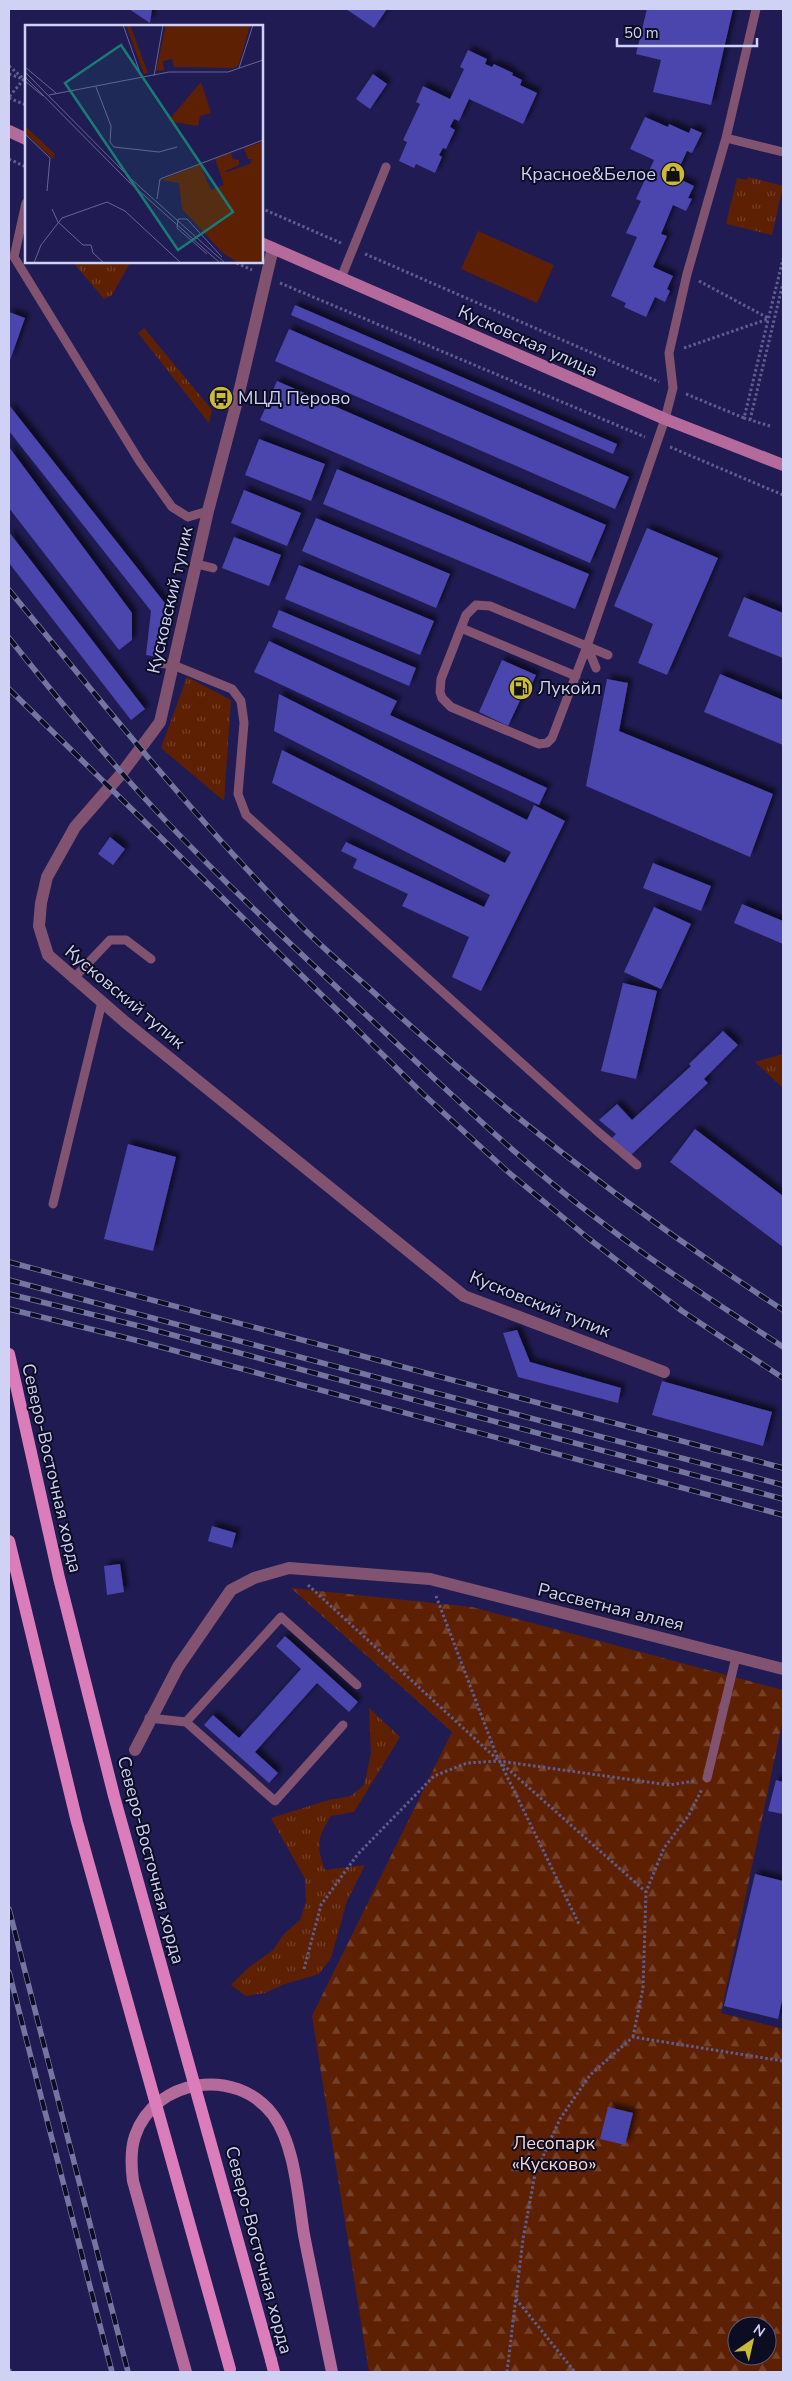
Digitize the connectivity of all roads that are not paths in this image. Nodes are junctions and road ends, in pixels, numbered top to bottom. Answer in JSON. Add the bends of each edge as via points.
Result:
{"nodes":[{"id":1,"x":756,"y":9,"type":"edge"},
{"id":2,"x":9,"y":131,"type":"edge"},
{"id":3,"x":726,"y":138,"type":"junction"},
{"id":4,"x":25,"y":139,"type":"edge"},
{"id":5,"x":783,"y":152,"type":"edge"},
{"id":6,"x":386,"y":167,"type":"dead end"},
{"id":7,"x":25,"y":208,"type":"edge"},
{"id":8,"x":267,"y":246,"type":"edge"},
{"id":9,"x":342,"y":278,"type":"junction"},
{"id":10,"x":665,"y":419,"type":"junction"},
{"id":11,"x":783,"y":465,"type":"edge"},
{"id":12,"x":208,"y":512,"type":"junction"},
{"id":13,"x":197,"y":564,"type":"junction"},
{"id":14,"x":212,"y":568,"type":"dead end"},
{"id":15,"x":461,"y":628,"type":"junction"},
{"id":16,"x":588,"y":646,"type":"junction"},
{"id":17,"x":608,"y":654,"type":"dead end"},
{"id":18,"x":167,"y":664,"type":"junction"},
{"id":19,"x":596,"y":668,"type":"dead end"},
{"id":20,"x":576,"y":676,"type":"junction"},
{"id":21,"x":151,"y":959,"type":"dead end"},
{"id":22,"x":73,"y":979,"type":"junction"},
{"id":23,"x":102,"y":1002,"type":"junction"},
{"id":24,"x":637,"y":1165,"type":"dead end"},
{"id":25,"x":53,"y":1204,"type":"dead end"},
{"id":26,"x":9,"y":1354,"type":"edge"},
{"id":27,"x":664,"y":1372,"type":"dead end"},
{"id":28,"x":9,"y":1541,"type":"edge"},
{"id":29,"x":736,"y":1657,"type":"junction"},
{"id":30,"x":783,"y":1669,"type":"edge"},
{"id":31,"x":357,"y":1685,"type":"dead end"},
{"id":32,"x":150,"y":1718,"type":"junction"},
{"id":33,"x":186,"y":1722,"type":"junction"},
{"id":34,"x":343,"y":1725,"type":"dead end"},
{"id":35,"x":135,"y":1750,"type":"dead end"},
{"id":36,"x":707,"y":1778,"type":"road end"},
{"id":37,"x":272,"y":2366,"type":"edge"},
{"id":38,"x":230,"y":2371,"type":"edge"},
{"id":39,"x":186,"y":2372,"type":"edge"},
{"id":40,"x":332,"y":2372,"type":"edge"}],
"edges":[{"from":1,"to":3,"type":"lane"},
{"from":2,"to":4,"type":"main road"},
{"from":3,"to":5,"type":"lane"},
{"from":3,"to":10,"type":"lane","via":[[687,274],[669,353],[674,388]]},
{"from":6,"to":9,"type":"lane"},
{"from":7,"to":12,"type":"lane","via":[[14,257],[140,462],[172,507],[188,516]]},
{"from":8,"to":9,"type":"main road","name":"Кусковская улица"},
{"from":8,"to":12,"type":"street","name":"Кусковский тупик","via":[[237,401]]},
{"from":9,"to":10,"type":"main road","name":"Кусковская улица"},
{"from":10,"to":11,"type":"main road","name":"Кусковская улица"},
{"from":10,"to":16,"type":"lane"},
{"from":12,"to":13,"type":"street","name":"Кусковский тупик"},
{"from":13,"to":14,"type":"lane"},
{"from":13,"to":18,"type":"street","name":"Кусковский тупик"},
{"from":15,"to":16,"type":"lane","via":[[471,607],[485,604]]},
{"from":15,"to":20,"type":"lane"},
{"from":15,"to":20,"type":"lane","via":[[441,679],[442,698],[451,707],[539,744],[552,738]]},
{"from":16,"to":17,"type":"lane"},
{"from":16,"to":19,"type":"lane"},
{"from":16,"to":20,"type":"lane"},
{"from":18,"to":22,"type":"street","name":"Кусковский тупик","via":[[160,722],[122,773],[75,827],[48,877],[40,903],[39,926],[48,955]]},
{"from":18,"to":24,"type":"lane","via":[[232,689],[241,701],[244,723],[238,794],[246,815]]},
{"from":21,"to":22,"type":"lane","via":[[126,940],[110,940]]},
{"from":22,"to":23,"type":"street","name":"Кусковский тупик"},
{"from":23,"to":25,"type":"lane"},
{"from":23,"to":27,"type":"street","name":"Кусковский тупик","via":[[464,1296]]},
{"from":26,"to":37,"type":"main road","name":"Северо-Восточная хорда","bridge":true,"via":[[58,1572],[114,1796]]},
{"from":28,"to":38,"type":"main road","bridge":true,"via":[[78,1822]]},
{"from":29,"to":30,"type":"street","name":"Рассветная аллея"},
{"from":29,"to":32,"type":"street","name":"Рассветная аллея","via":[[430,1579],[289,1568],[254,1578],[231,1590],[178,1667]]},
{"from":29,"to":36,"type":"lane"},
{"from":31,"to":33,"type":"lane","via":[[281,1617]]},
{"from":32,"to":33,"type":"lane"},
{"from":32,"to":35,"type":"street"},
{"from":33,"to":34,"type":"lane","via":[[274,1801]]},
{"from":39,"to":40,"type":"main road","via":[[134,2181],[132,2151],[142,2122],[163,2099],[176,2091],[221,2084],[250,2095],[268,2110],[281,2128],[294,2176]]}]}
